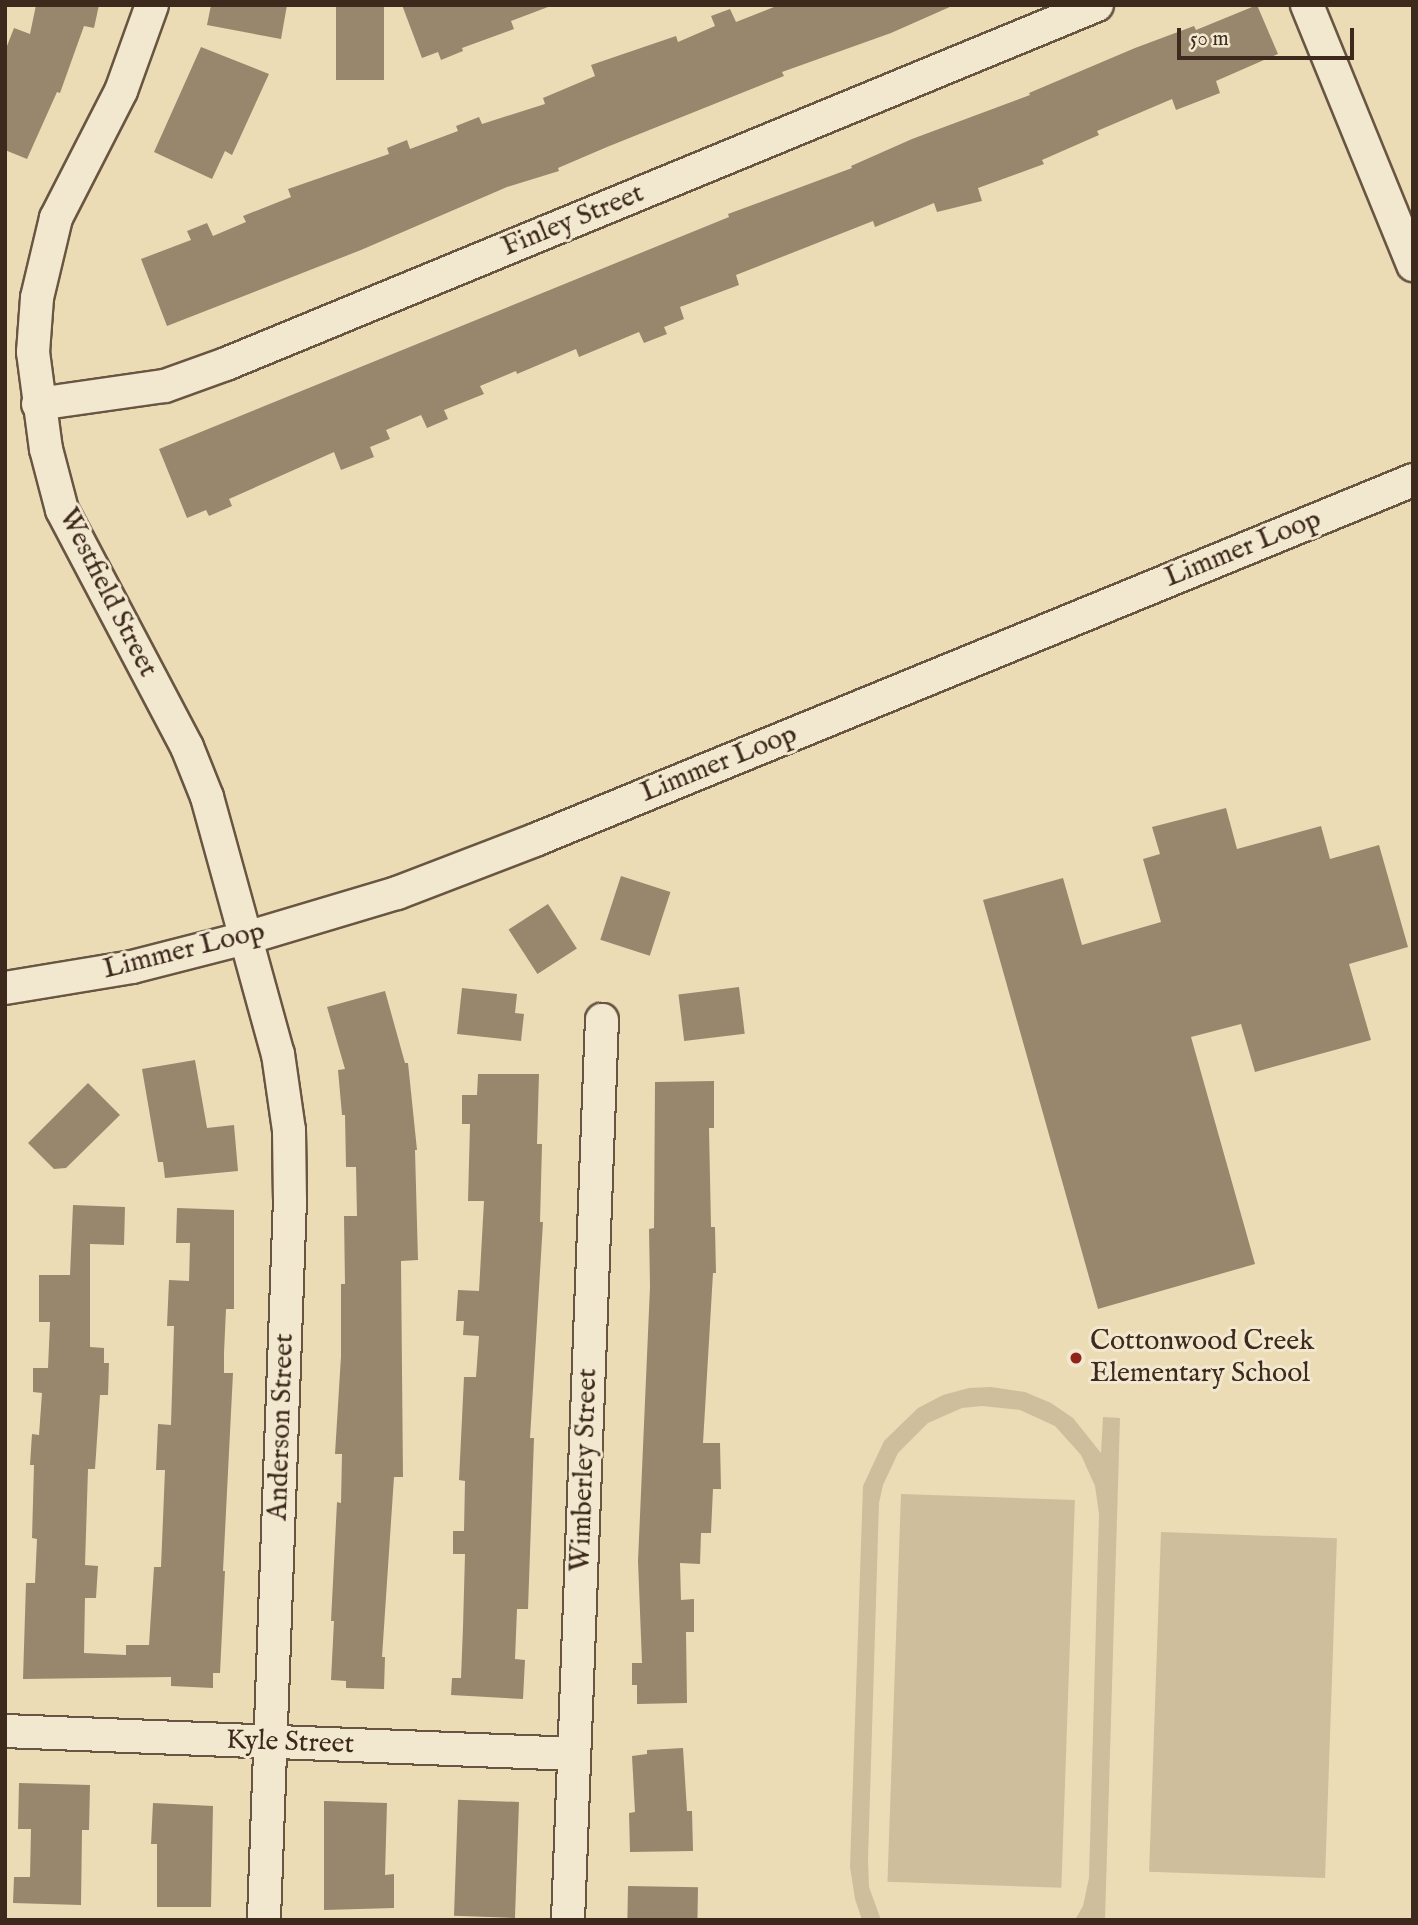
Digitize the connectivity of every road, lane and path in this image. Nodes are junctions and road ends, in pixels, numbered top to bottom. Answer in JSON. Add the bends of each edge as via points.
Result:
{"nodes":[{"id":1,"x":152,"y":5,"type":"edge"},
{"id":2,"x":1097,"y":5,"type":"edge"},
{"id":3,"x":1307,"y":5,"type":"edge"},
{"id":4,"x":1413,"y":265,"type":"edge"},
{"id":5,"x":38,"y":404,"type":"junction"},
{"id":6,"x":1413,"y":480,"type":"edge"},
{"id":7,"x":246,"y":938,"type":"junction"},
{"id":8,"x":5,"y":988,"type":"edge"},
{"id":9,"x":602,"y":1020,"type":"dead end"},
{"id":10,"x":5,"y":1731,"type":"edge"},
{"id":11,"x":271,"y":1742,"type":"junction"},
{"id":12,"x":574,"y":1754,"type":"junction"},
{"id":13,"x":264,"y":1920,"type":"edge"},
{"id":14,"x":568,"y":1920,"type":"edge"}],
"edges":[{"from":1,"to":5,"type":"street","name":"Westfield Street","via":[[121,91],[53,230],[36,312],[33,352]]},
{"from":2,"to":5,"type":"street","name":"Finley Street","via":[[226,364],[164,386]]},
{"from":3,"to":4,"type":"street"},
{"from":5,"to":7,"type":"street","name":"Westfield Street","via":[[62,510],[187,747],[207,797]]},
{"from":6,"to":7,"type":"street","name":"Limmer Loop","via":[[535,840],[397,893]]},
{"from":7,"to":8,"type":"street","name":"Limmer Loop","via":[[132,967]]},
{"from":7,"to":11,"type":"street","name":"Anderson Street","via":[[278,1054],[289,1130]]},
{"from":9,"to":12,"type":"street","name":"Wimberley Street"},
{"from":10,"to":11,"type":"street","name":"Kyle Street"},
{"from":11,"to":12,"type":"street","name":"Kyle Street"},
{"from":11,"to":13,"type":"street","name":"Anderson Street"},
{"from":12,"to":14,"type":"street","name":"Wimberley Street"}]}
